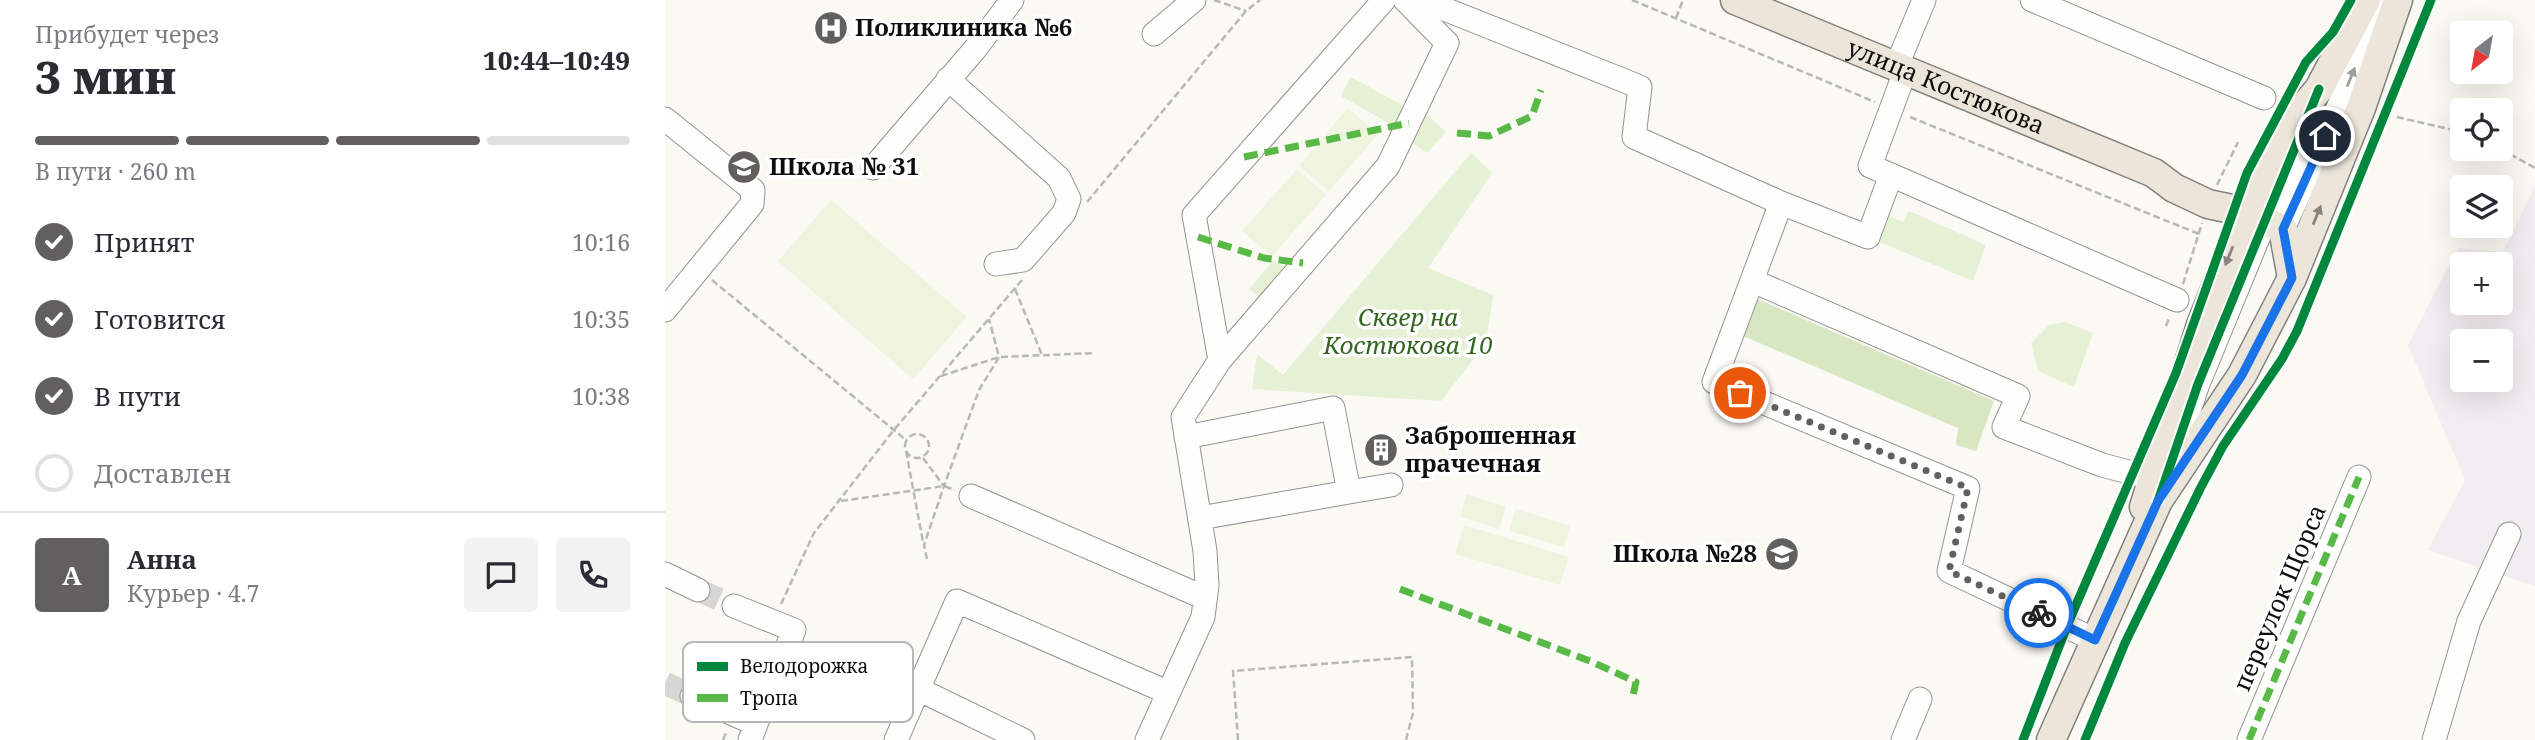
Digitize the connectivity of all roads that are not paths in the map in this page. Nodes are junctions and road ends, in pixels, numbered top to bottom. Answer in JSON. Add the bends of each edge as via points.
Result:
{"nodes":[{"id":1,"x":1012,"y":0,"type":"edge"},
{"id":2,"x":1194,"y":0,"type":"edge"},
{"id":3,"x":1384,"y":0,"type":"edge"},
{"id":4,"x":1405,"y":0,"type":"edge"},
{"id":5,"x":1422,"y":0,"type":"edge"},
{"id":6,"x":1735,"y":0,"type":"edge"},
{"id":7,"x":1924,"y":0,"type":"edge"},
{"id":8,"x":2032,"y":0,"type":"edge"},
{"id":9,"x":2366,"y":0,"type":"edge"},
{"id":10,"x":2383,"y":0,"type":"edge"},
{"id":11,"x":2398,"y":0,"type":"edge"},
{"id":12,"x":1154,"y":34,"type":"dead end"},
{"id":13,"x":1902,"y":67,"type":"junction"},
{"id":14,"x":948,"y":79,"type":"junction"},
{"id":15,"x":2264,"y":98,"type":"dead end"},
{"id":16,"x":665,"y":119,"type":"edge"},
{"id":17,"x":873,"y":167,"type":"dead end"},
{"id":18,"x":1891,"y":175,"type":"junction"},
{"id":19,"x":1059,"y":178,"type":"junction"},
{"id":20,"x":1781,"y":203,"type":"junction"},
{"id":21,"x":1042,"y":219,"type":"dead end"},
{"id":22,"x":2265,"y":221,"type":"junction"},
{"id":23,"x":996,"y":264,"type":"dead end"},
{"id":24,"x":2292,"y":278,"type":"junction"},
{"id":25,"x":1753,"y":281,"type":"junction"},
{"id":26,"x":2177,"y":300,"type":"dead end"},
{"id":27,"x":665,"y":310,"type":"edge"},
{"id":28,"x":1220,"y":360,"type":"junction"},
{"id":29,"x":1185,"y":427,"type":"junction"},
{"id":30,"x":2359,"y":477,"type":"dead end"},
{"id":31,"x":1391,"y":485,"type":"dead end"},
{"id":32,"x":2155,"y":489,"type":"junction"},
{"id":33,"x":1349,"y":492,"type":"junction"},
{"id":34,"x":971,"y":496,"type":"dead end"},
{"id":35,"x":1200,"y":518,"type":"junction"},
{"id":36,"x":2509,"y":534,"type":"dead end"},
{"id":37,"x":665,"y":575,"type":"edge"},
{"id":38,"x":698,"y":590,"type":"tunnel mouth"},
{"id":39,"x":1205,"y":598,"type":"junction"},
{"id":40,"x":734,"y":606,"type":"tunnel mouth"},
{"id":41,"x":2095,"y":640,"type":"junction"},
{"id":42,"x":789,"y":642,"type":"edge"},
{"id":43,"x":918,"y":690,"type":"junction"},
{"id":44,"x":1167,"y":692,"type":"junction"},
{"id":45,"x":1920,"y":699,"type":"dead end"},
{"id":46,"x":913,"y":701,"type":"edge"},
{"id":47,"x":904,"y":722,"type":"edge"},
{"id":48,"x":896,"y":740,"type":"edge"},
{"id":49,"x":1023,"y":740,"type":"edge"},
{"id":50,"x":1147,"y":740,"type":"edge"},
{"id":51,"x":1903,"y":740,"type":"edge"},
{"id":52,"x":2051,"y":740,"type":"edge"},
{"id":53,"x":2249,"y":740,"type":"edge"},
{"id":54,"x":2434,"y":740,"type":"edge"}],
"edges":[{"from":1,"to":14,"type":"street"},
{"from":2,"to":12,"type":"street"},
{"from":3,"to":28,"type":"street","via":[[1194,215]]},
{"from":4,"to":28,"type":"street","via":[[1447,43],[1388,166]]},
{"from":5,"to":20,"type":"street","via":[[1640,87],[1635,137]]},
{"from":6,"to":13,"type":"main road","name":"улица Костюкова"},
{"from":7,"to":13,"type":"street"},
{"from":8,"to":15,"type":"street"},
{"from":9,"to":22,"type":"main road","via":[[2319,89],[2293,120]]},
{"from":22,"to":10,"type":"street","one_way":true,"via":[[2342,99]]},
{"from":24,"to":11,"type":"main road","one_way":true,"via":[[2361,108]]},
{"from":13,"to":18,"type":"street","via":[[1870,166]]},
{"from":13,"to":22,"type":"main road","name":"улица Костюкова","via":[[2154,173],[2208,204]]},
{"from":14,"to":17,"type":"street"},
{"from":14,"to":19,"type":"street"},
{"from":16,"to":27,"type":"street","via":[[753,190],[752,204]]},
{"from":18,"to":20,"type":"street","via":[[1868,237]]},
{"from":18,"to":26,"type":"street"},
{"from":19,"to":21,"type":"street","via":[[1056,203]]},
{"from":19,"to":23,"type":"street","via":[[1069,199],[1064,213],[1023,260]]},
{"from":20,"to":25,"type":"street"},
{"from":22,"to":24,"type":"main road"},
{"from":22,"to":32,"type":"main road","one_way":true,"via":[[2201,326]]},
{"from":24,"to":32,"type":"main road","via":[[2242,375]]},
{"from":25,"to":32,"type":"street","via":[[2018,396],[2004,427]]},
{"from":25,"to":41,"type":"street","via":[[1714,382],[1968,488],[1949,571]]},
{"from":28,"to":29,"type":"street"},
{"from":29,"to":33,"type":"street","via":[[1333,408]]},
{"from":29,"to":35,"type":"street"},
{"from":30,"to":53,"type":"street","name":"переулок Щорса"},
{"from":31,"to":33,"type":"street"},
{"from":32,"to":41,"type":"main road","via":[[2127,569]]},
{"from":33,"to":35,"type":"street"},
{"from":34,"to":39,"type":"street"},
{"from":35,"to":39,"type":"street"},
{"from":36,"to":54,"type":"street","via":[[2469,621]]},
{"from":37,"to":38,"type":"street"},
{"from":39,"to":44,"type":"street","via":[[1203,617]]},
{"from":40,"to":42,"type":"street","via":[[794,630]]},
{"from":41,"to":52,"type":"main road"},
{"from":43,"to":44,"type":"street","via":[[957,601]]},
{"from":43,"to":46,"type":"street"},
{"from":43,"to":49,"type":"street"},
{"from":44,"to":50,"type":"street"},
{"from":45,"to":51,"type":"street"},
{"from":47,"to":48,"type":"street"}]}
